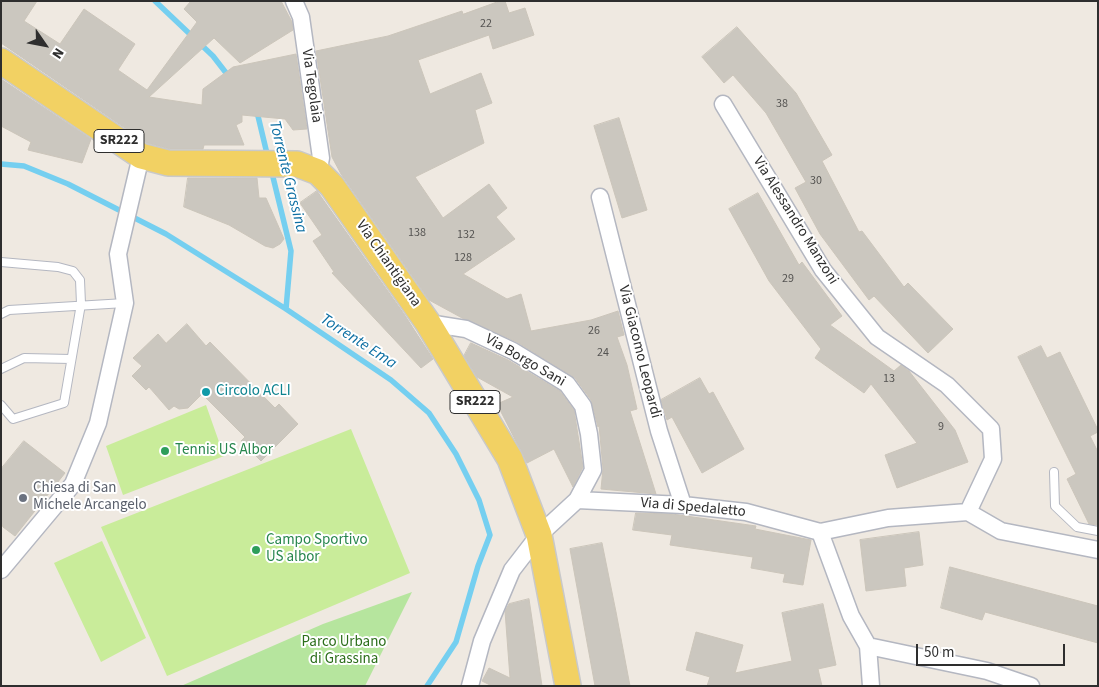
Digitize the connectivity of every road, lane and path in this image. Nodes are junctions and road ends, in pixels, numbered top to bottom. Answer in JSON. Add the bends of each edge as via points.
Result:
{"nodes":[{"id":1,"x":294,"y":1,"type":"edge"},
{"id":2,"x":1,"y":61,"type":"edge"},
{"id":3,"x":723,"y":104,"type":"dead end"},
{"id":4,"x":141,"y":156,"type":"junction"},
{"id":5,"x":308,"y":168,"type":"junction"},
{"id":6,"x":600,"y":197,"type":"dead end"},
{"id":7,"x":1,"y":262,"type":"edge"},
{"id":8,"x":125,"y":303,"type":"junction"},
{"id":9,"x":82,"y":304,"type":"junction"},
{"id":10,"x":1,"y":314,"type":"edge"},
{"id":11,"x":428,"y":323,"type":"junction"},
{"id":12,"x":72,"y":359,"type":"junction"},
{"id":13,"x":1,"y":369,"type":"edge"},
{"id":14,"x":1,"y":405,"type":"edge"},
{"id":15,"x":1054,"y":472,"type":"dead end"},
{"id":16,"x":577,"y":500,"type":"junction"},
{"id":17,"x":684,"y":505,"type":"junction"},
{"id":18,"x":968,"y":512,"type":"junction"},
{"id":19,"x":1098,"y":531,"type":"edge"},
{"id":20,"x":820,"y":532,"type":"junction"},
{"id":21,"x":539,"y":535,"type":"junction"},
{"id":22,"x":1098,"y":550,"type":"edge"},
{"id":23,"x":1,"y":570,"type":"edge"},
{"id":24,"x":868,"y":646,"type":"junction"},
{"id":25,"x":470,"y":686,"type":"edge"},
{"id":26,"x":568,"y":686,"type":"edge"},
{"id":27,"x":871,"y":686,"type":"edge"},
{"id":28,"x":1031,"y":686,"type":"edge"}],
"edges":[{"from":1,"to":5,"type":"street","name":"Via Tegolaia","via":[[301,17],[322,158]]},
{"from":2,"to":4,"type":"main road","number":"SR222"},
{"from":3,"to":18,"type":"street","name":"Via Alessandro Manzoni","via":[[823,270],[877,337],[947,385],[991,430],[993,458]]},
{"from":4,"to":5,"type":"main road","number":"SR222","via":[[168,163]]},
{"from":4,"to":8,"type":"street","via":[[118,254]]},
{"from":5,"to":11,"type":"main road","name":"Via Chiantigiana","number":"SR222","via":[[332,186]]},
{"from":6,"to":17,"type":"street","name":"Via Giacomo Leopardi","via":[[659,430]]},
{"from":7,"to":9,"type":"lane","via":[[73,271],[80,280]]},
{"from":8,"to":9,"type":"lane"},
{"from":8,"to":23,"type":"street","via":[[98,423],[73,484]]},
{"from":9,"to":10,"type":"lane","via":[[9,310]]},
{"from":9,"to":12,"type":"lane"},
{"from":11,"to":16,"type":"street","name":"Via Borgo Sani","via":[[466,329],[513,351],[568,384],[583,406],[593,470]]},
{"from":11,"to":21,"type":"main road","name":"Via Chiantigiana","number":"SR222","via":[[510,459]]},
{"from":12,"to":13,"type":"lane","via":[[24,358]]},
{"from":12,"to":14,"type":"lane","via":[[64,402],[13,420]]},
{"from":15,"to":19,"type":"lane","via":[[1055,506],[1077,527]]},
{"from":16,"to":17,"type":"street","name":"Via di Spedaletto"},
{"from":16,"to":21,"type":"street","name":"Via Borgo Sani"},
{"from":17,"to":20,"type":"street","name":"Via di Spedaletto","via":[[746,512]]},
{"from":18,"to":20,"type":"street","name":"Via di Spedaletto","via":[[888,518]]},
{"from":18,"to":22,"type":"street","via":[[1001,531]]},
{"from":20,"to":24,"type":"street","via":[[851,616]]},
{"from":21,"to":25,"type":"street","name":"Via Borgo Sani","via":[[512,570],[482,641]]},
{"from":21,"to":26,"type":"main road","name":"Via Chiantigiana","number":"SR222"},
{"from":24,"to":27,"type":"street"},
{"from":24,"to":28,"type":"street","via":[[987,671]]}]}
